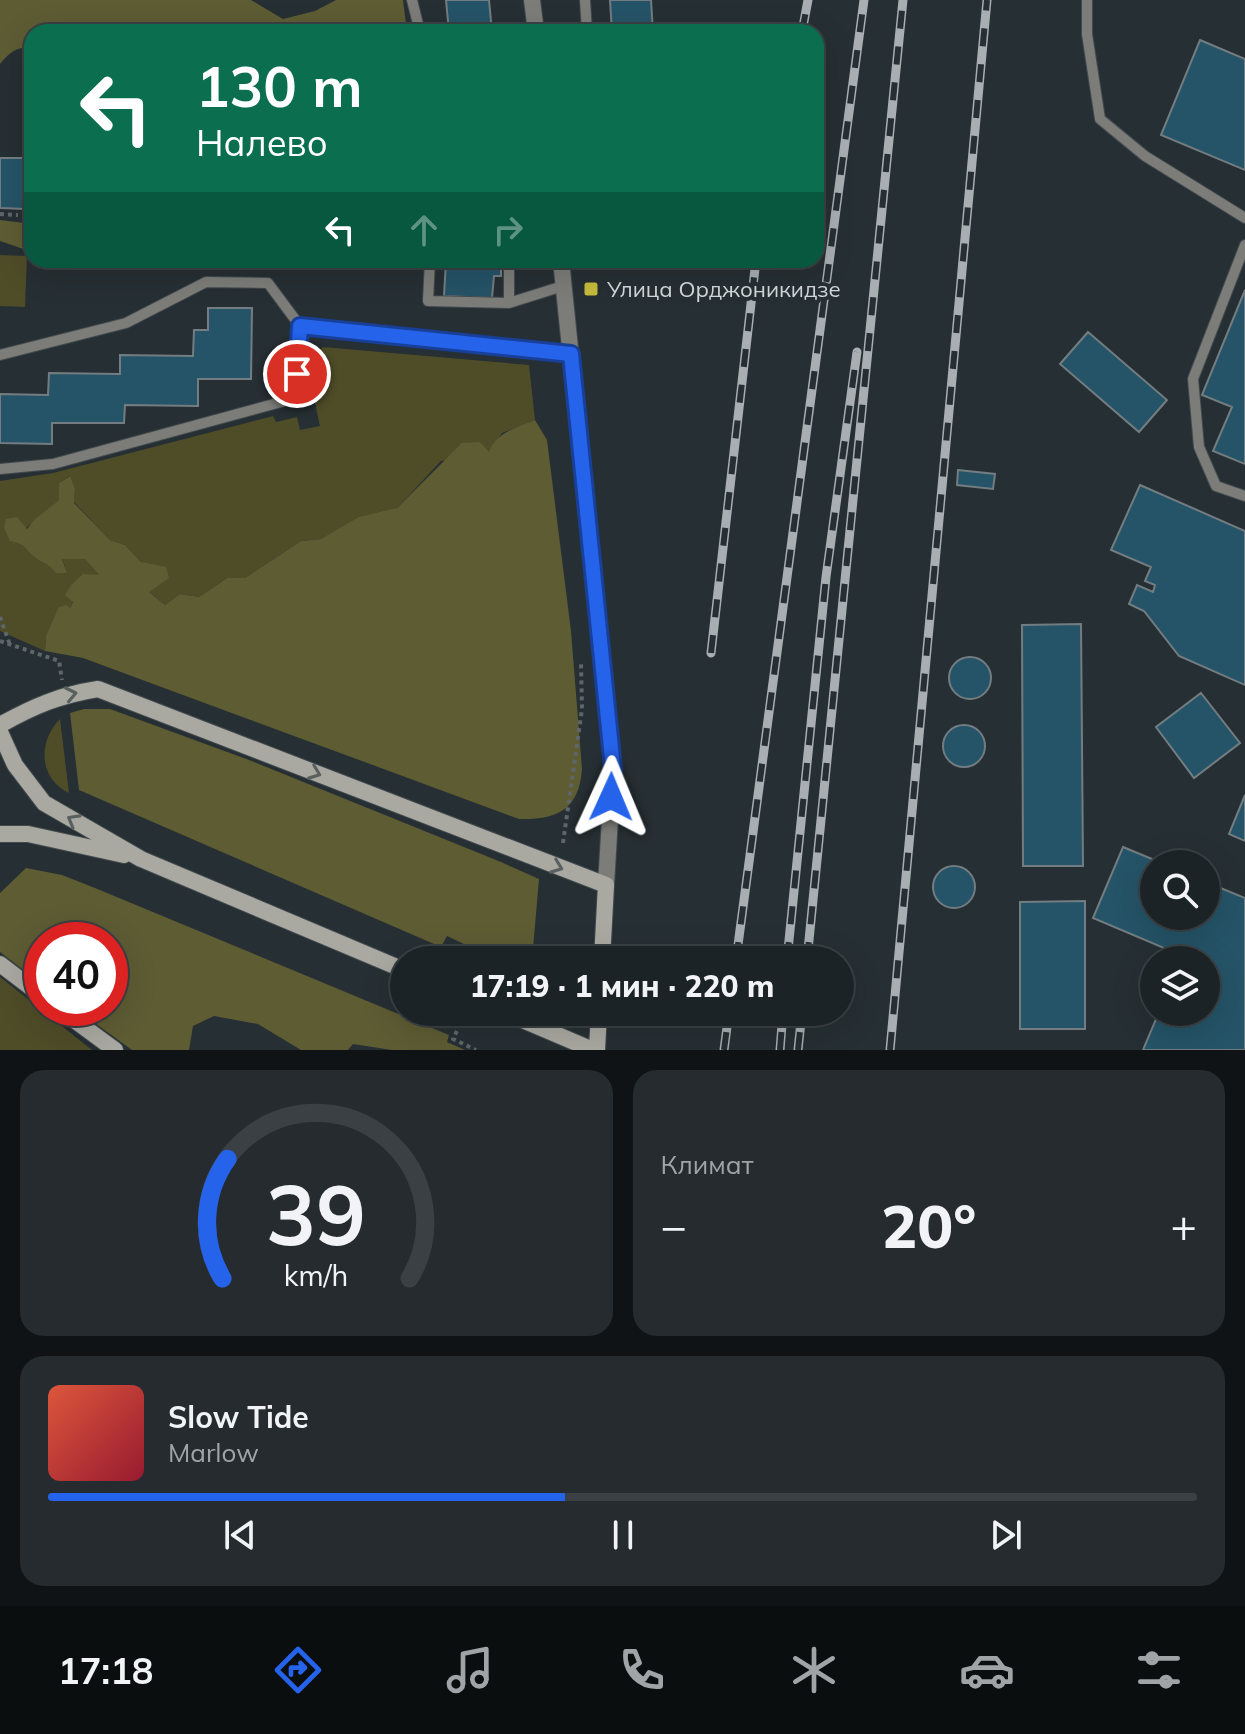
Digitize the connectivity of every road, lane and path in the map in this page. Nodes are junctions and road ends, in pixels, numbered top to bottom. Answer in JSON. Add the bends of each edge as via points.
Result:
{"nodes":[{"id":1,"x":412,"y":0,"type":"edge"},
{"id":2,"x":532,"y":0,"type":"edge"},
{"id":3,"x":585,"y":0,"type":"edge"},
{"id":4,"x":1087,"y":0,"type":"edge"},
{"id":5,"x":418,"y":24,"type":"edge"},
{"id":6,"x":535,"y":24,"type":"edge"},
{"id":7,"x":586,"y":24,"type":"edge"},
{"id":8,"x":1245,"y":218,"type":"edge"},
{"id":9,"x":1245,"y":245,"type":"edge"},
{"id":10,"x":430,"y":268,"type":"edge"},
{"id":11,"x":509,"y":268,"type":"edge"},
{"id":12,"x":562,"y":268,"type":"edge"},
{"id":13,"x":563,"y":286,"type":"junction"},
{"id":14,"x":509,"y":303,"type":"junction"},
{"id":15,"x":300,"y":326,"type":"junction"},
{"id":16,"x":571,"y":354,"type":"junction"},
{"id":17,"x":0,"y":355,"type":"edge"},
{"id":18,"x":0,"y":469,"type":"edge"},
{"id":19,"x":1245,"y":496,"type":"edge"},
{"id":20,"x":0,"y":617,"type":"edge"},
{"id":21,"x":0,"y":641,"type":"edge"},
{"id":22,"x":10,"y":645,"type":"junction"},
{"id":23,"x":581,"y":653,"type":"dead end"},
{"id":24,"x":63,"y":695,"type":"junction"},
{"id":25,"x":0,"y":725,"type":"edge"},
{"id":26,"x":0,"y":732,"type":"edge"},
{"id":27,"x":0,"y":834,"type":"edge"},
{"id":28,"x":563,"y":843,"type":"dead end"},
{"id":29,"x":141,"y":859,"type":"junction"},
{"id":30,"x":606,"y":885,"type":"junction"},
{"id":31,"x":603,"y":946,"type":"edge"},
{"id":32,"x":0,"y":964,"type":"edge"},
{"id":33,"x":390,"y":964,"type":"edge"},
{"id":34,"x":24,"y":982,"type":"edge"},
{"id":35,"x":82,"y":1026,"type":"edge"},
{"id":36,"x":538,"y":1026,"type":"edge"},
{"id":37,"x":598,"y":1026,"type":"edge"},
{"id":38,"x":457,"y":1031,"type":"dead end"},
{"id":39,"x":115,"y":1050,"type":"edge"},
{"id":40,"x":476,"y":1050,"type":"edge"},
{"id":41,"x":595,"y":1050,"type":"edge"}],
"edges":[{"from":1,"to":5,"type":"lane"},
{"from":2,"to":6,"type":"street"},
{"from":3,"to":7,"type":"lane"},
{"from":4,"to":8,"type":"lane","via":[[1100,119],[1145,156]]},
{"from":9,"to":19,"type":"lane","via":[[1193,379],[1199,447],[1216,486]]},
{"from":10,"to":14,"type":"lane","via":[[428,301]]},
{"from":11,"to":14,"type":"lane"},
{"from":12,"to":13,"type":"street"},
{"from":13,"to":14,"type":"lane"},
{"from":13,"to":16,"type":"street"},
{"from":15,"to":16,"type":"lane"},
{"from":15,"to":17,"type":"lane","via":[[268,283],[206,282],[126,323]]},
{"from":15,"to":18,"type":"lane","via":[[296,398],[53,464]]},
{"from":16,"to":30,"type":"street","via":[[613,768]]},
{"from":20,"to":22,"type":"path"},
{"from":21,"to":22,"type":"path"},
{"from":22,"to":24,"type":"path","via":[[59,661]]},
{"from":23,"to":28,"type":"path","via":[[582,709]]},
{"from":24,"to":25,"type":"main road"},
{"from":24,"to":30,"type":"main road","one_way":true,"via":[[98,689]]},
{"from":29,"to":26,"type":"main road","one_way":true,"via":[[44,803],[15,765]]},
{"from":27,"to":29,"type":"main road","via":[[28,834]]},
{"from":29,"to":33,"type":"main road"},
{"from":30,"to":31,"type":"main road"},
{"from":32,"to":34,"type":"main road"},
{"from":35,"to":39,"type":"main road"},
{"from":36,"to":41,"type":"main road"},
{"from":37,"to":41,"type":"main road"},
{"from":38,"to":40,"type":"path","via":[[453,1039]]}]}
